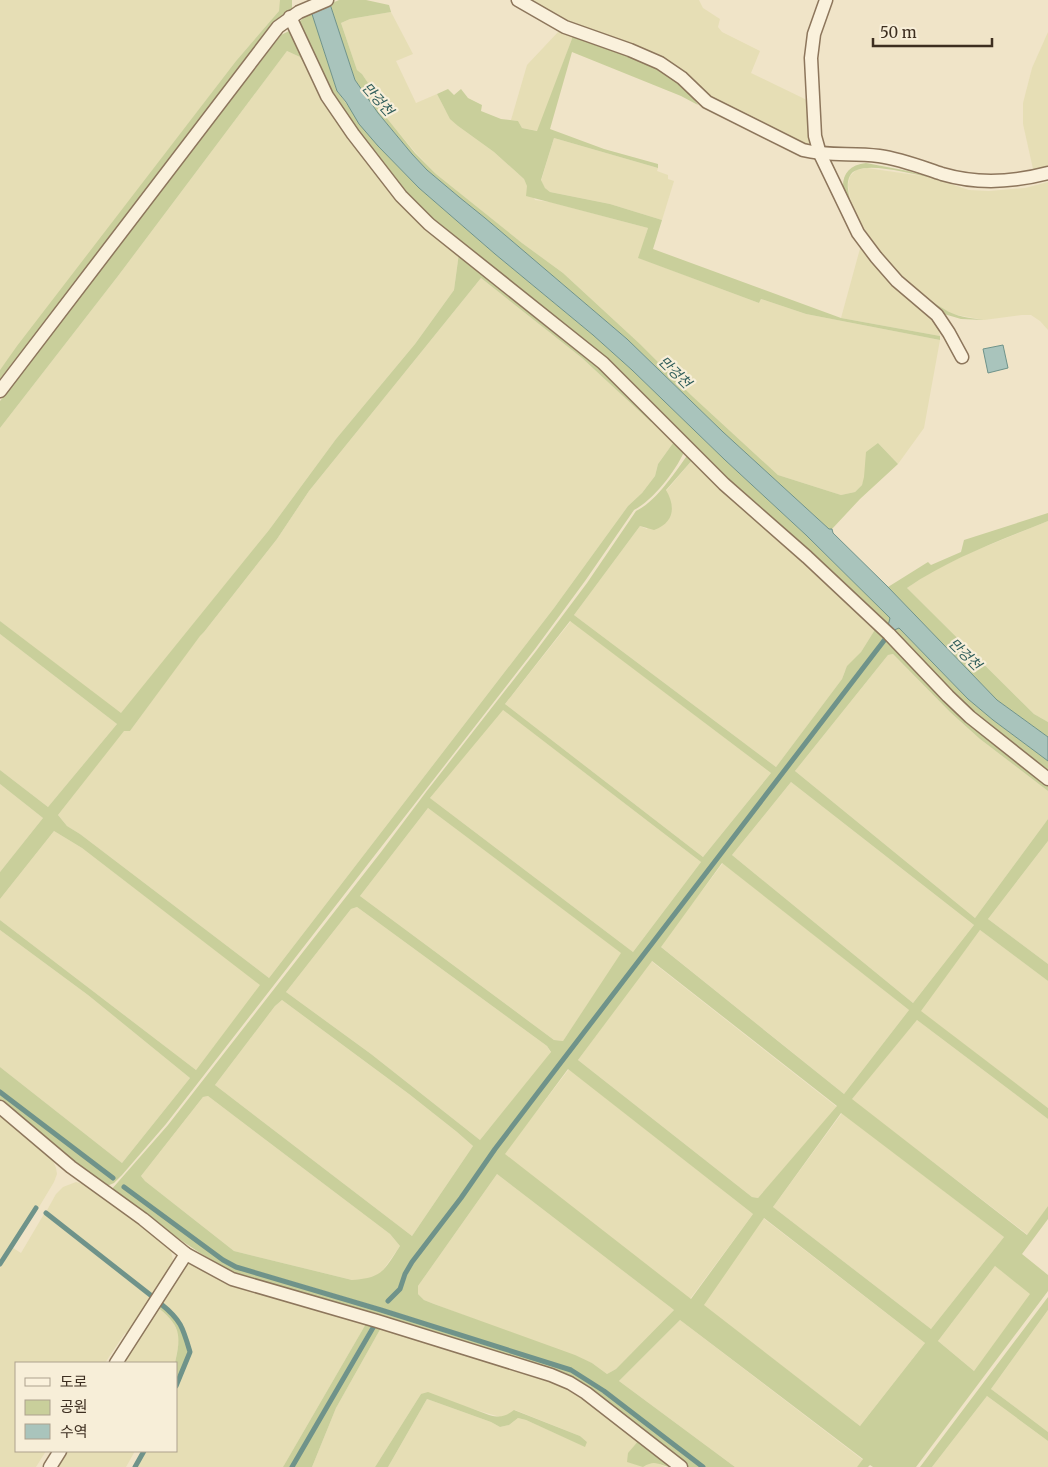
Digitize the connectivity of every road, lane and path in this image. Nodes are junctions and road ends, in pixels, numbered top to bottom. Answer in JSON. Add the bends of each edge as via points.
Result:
{"nodes":[{"id":1,"x":327,"y":0,"type":"edge"},
{"id":2,"x":518,"y":0,"type":"edge"},
{"id":3,"x":826,"y":0,"type":"edge"},
{"id":4,"x":297,"y":9,"type":"edge"},
{"id":5,"x":820,"y":154,"type":"junction"},
{"id":6,"x":1048,"y":173,"type":"edge"},
{"id":7,"x":962,"y":357,"type":"dead end"},
{"id":8,"x":0,"y":391,"type":"edge"},
{"id":9,"x":1048,"y":780,"type":"edge"},
{"id":10,"x":0,"y":1107,"type":"edge"},
{"id":11,"x":186,"y":1254,"type":"junction"},
{"id":12,"x":117,"y":1362,"type":"edge"},
{"id":13,"x":59,"y":1452,"type":"edge"},
{"id":14,"x":50,"y":1467,"type":"edge"},
{"id":15,"x":680,"y":1467,"type":"edge"}],
"edges":[{"from":1,"to":4,"type":"street"},
{"from":2,"to":5,"type":"street","via":[[565,27],[660,63],[682,78],[707,102],[803,150]]},
{"from":3,"to":5,"type":"street","via":[[814,34],[811,58],[815,136]]},
{"from":4,"to":8,"type":"street","via":[[278,28]]},
{"from":4,"to":9,"type":"street","via":[[332,104],[401,196],[428,224],[603,363],[724,484],[889,634],[970,717]]},
{"from":5,"to":6,"type":"street","via":[[878,155],[962,179],[1006,180]]},
{"from":5,"to":7,"type":"street","via":[[858,233],[897,281],[937,316]]},
{"from":10,"to":11,"type":"street"},
{"from":11,"to":12,"type":"street"},
{"from":11,"to":15,"type":"street","via":[[232,1279],[564,1380],[586,1393]]},
{"from":13,"to":14,"type":"street"}]}
